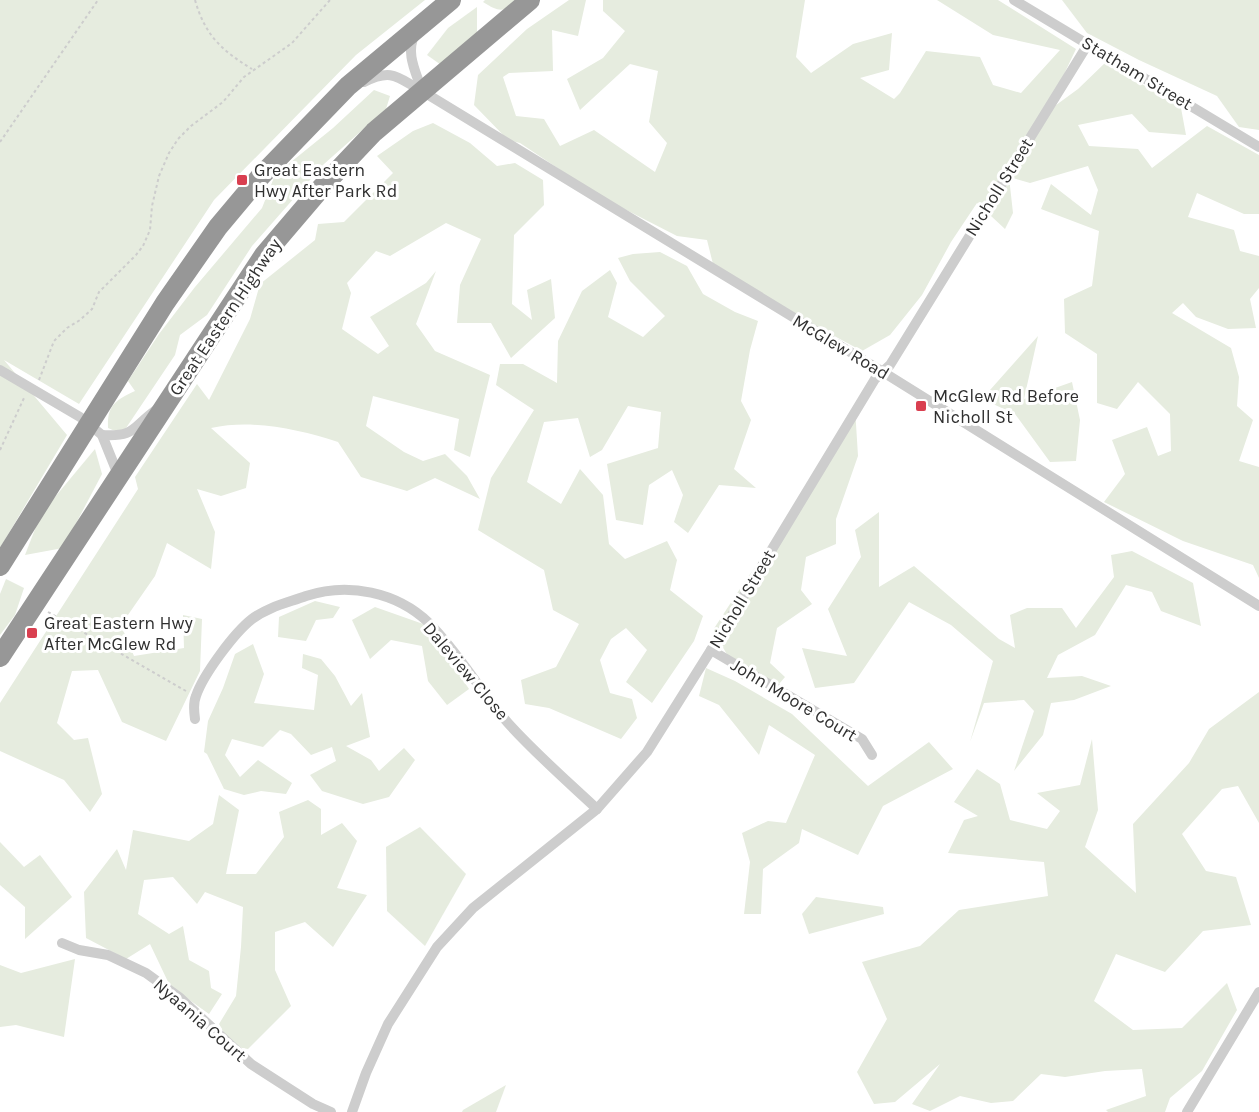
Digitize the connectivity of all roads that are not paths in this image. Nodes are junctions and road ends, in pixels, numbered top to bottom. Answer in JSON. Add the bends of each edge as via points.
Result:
{"nodes":[{"id":1,"x":451,"y":0,"type":"edge"},
{"id":2,"x":530,"y":0,"type":"edge"},
{"id":3,"x":1014,"y":0,"type":"edge"},
{"id":4,"x":420,"y":26,"type":"junction"},
{"id":5,"x":1088,"y":44,"type":"junction"},
{"id":6,"x":422,"y":91,"type":"junction"},
{"id":7,"x":326,"y":107,"type":"junction"},
{"id":8,"x":1259,"y":147,"type":"edge"},
{"id":9,"x":0,"y":370,"type":"edge"},
{"id":10,"x":883,"y":372,"type":"junction"},
{"id":11,"x":167,"y":402,"type":"junction"},
{"id":12,"x":96,"y":429,"type":"junction"},
{"id":13,"x":119,"y":477,"type":"junction"},
{"id":14,"x":0,"y":566,"type":"edge"},
{"id":15,"x":1259,"y":606,"type":"edge"},
{"id":16,"x":711,"y":650,"type":"junction"},
{"id":17,"x":0,"y":657,"type":"edge"},
{"id":18,"x":195,"y":719,"type":"dead end"},
{"id":19,"x":872,"y":755,"type":"dead end"},
{"id":20,"x":597,"y":809,"type":"junction"},
{"id":21,"x":62,"y":943,"type":"dead end"},
{"id":22,"x":1257,"y":999,"type":"edge"},
{"id":23,"x":331,"y":1112,"type":"edge"},
{"id":24,"x":352,"y":1112,"type":"edge"},
{"id":25,"x":1187,"y":1112,"type":"edge"}],
"edges":[{"from":1,"to":4,"type":"highway"},
{"from":2,"to":6,"type":"highway","name":"Great Eastern Highway"},
{"from":3,"to":5,"type":"street","name":"Statham Street"},
{"from":4,"to":6,"type":"street","via":[[410,53]]},
{"from":4,"to":7,"type":"highway"},
{"from":5,"to":8,"type":"street","name":"Statham Street"},
{"from":5,"to":10,"type":"street","name":"Nicholl Street"},
{"from":6,"to":7,"type":"street","name":"McGlew Road","via":[[392,74],[379,74]]},
{"from":6,"to":10,"type":"street","name":"McGlew Road"},
{"from":6,"to":11,"type":"highway","name":"Great Eastern Highway","via":[[374,132],[264,255]]},
{"from":7,"to":12,"type":"highway","via":[[218,227],[165,303]]},
{"from":9,"to":12,"type":"street"},
{"from":10,"to":15,"type":"street","name":"McGlew Road"},
{"from":10,"to":16,"type":"street","name":"Nicholl Street","via":[[875,379]]},
{"from":11,"to":12,"type":"street","via":[[133,431],[117,436]]},
{"from":11,"to":13,"type":"highway","name":"Great Eastern Highway"},
{"from":12,"to":13,"type":"street"},
{"from":12,"to":14,"type":"highway"},
{"from":13,"to":17,"type":"highway","name":"Great Eastern Highway"},
{"from":16,"to":19,"type":"street","name":"John Moore Court","via":[[862,739]]},
{"from":16,"to":20,"type":"street","name":"Nicholl Street","via":[[646,752]]},
{"from":18,"to":20,"type":"street","name":"Daleview Close","via":[[196,696],[224,649],[263,611],[320,591],[374,592],[402,604],[426,621],[508,722]]},
{"from":20,"to":24,"type":"street","name":"Nicholl Street","via":[[473,908],[437,947],[388,1024]]},
{"from":21,"to":23,"type":"street","name":"Nyaania Court","via":[[108,955],[146,973],[179,997],[251,1064]]},
{"from":22,"to":25,"type":"street"}]}
